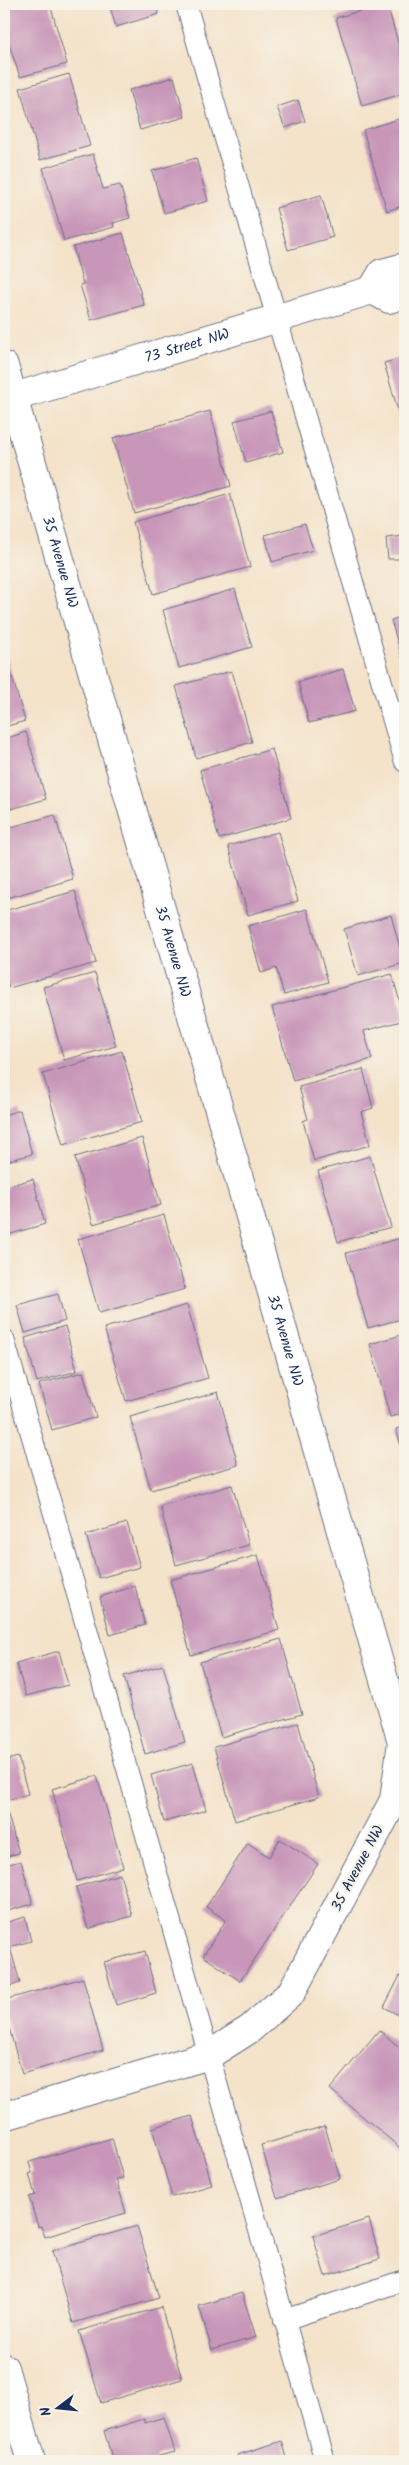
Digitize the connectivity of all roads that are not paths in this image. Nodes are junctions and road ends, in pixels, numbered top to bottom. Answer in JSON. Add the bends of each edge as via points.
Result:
{"nodes":[{"id":1,"x":186,"y":4,"type":"edge"},
{"id":2,"x":405,"y":267,"type":"edge"},
{"id":3,"x":372,"y":290,"type":"junction"},
{"id":4,"x":405,"y":294,"type":"edge"},
{"id":5,"x":277,"y":317,"type":"junction"},
{"id":6,"x":4,"y":366,"type":"edge"},
{"id":7,"x":8,"y":398,"type":"edge"},
{"id":8,"x":405,"y":762,"type":"edge"},
{"id":9,"x":4,"y":1339,"type":"edge"},
{"id":10,"x":209,"y":2055,"type":"junction"},
{"id":11,"x":4,"y":2116,"type":"edge"},
{"id":12,"x":405,"y":2280,"type":"edge"},
{"id":13,"x":284,"y":2320,"type":"junction"},
{"id":14,"x":4,"y":2368,"type":"edge"},
{"id":15,"x":31,"y":2461,"type":"edge"},
{"id":16,"x":325,"y":2461,"type":"edge"}],
"edges":[{"from":1,"to":5,"type":"lane"},
{"from":2,"to":3,"type":"street","via":[[382,273]]},
{"from":3,"to":4,"type":"street","via":[[389,298]]},
{"from":3,"to":5,"type":"street","name":"73 Street NW"},
{"from":5,"to":7,"type":"street","name":"73 Street NW"},
{"from":5,"to":8,"type":"lane"},
{"from":6,"to":7,"type":"street","name":"35 Avenue NW"},
{"from":7,"to":10,"type":"street","name":"35 Avenue NW","via":[[402,1742],[394,1800],[291,1993],[250,2029]]},
{"from":9,"to":10,"type":"lane"},
{"from":10,"to":11,"type":"street","name":"35 Avenue NW"},
{"from":10,"to":13,"type":"lane"},
{"from":12,"to":13,"type":"lane"},
{"from":13,"to":16,"type":"lane"},
{"from":14,"to":15,"type":"street"}]}
